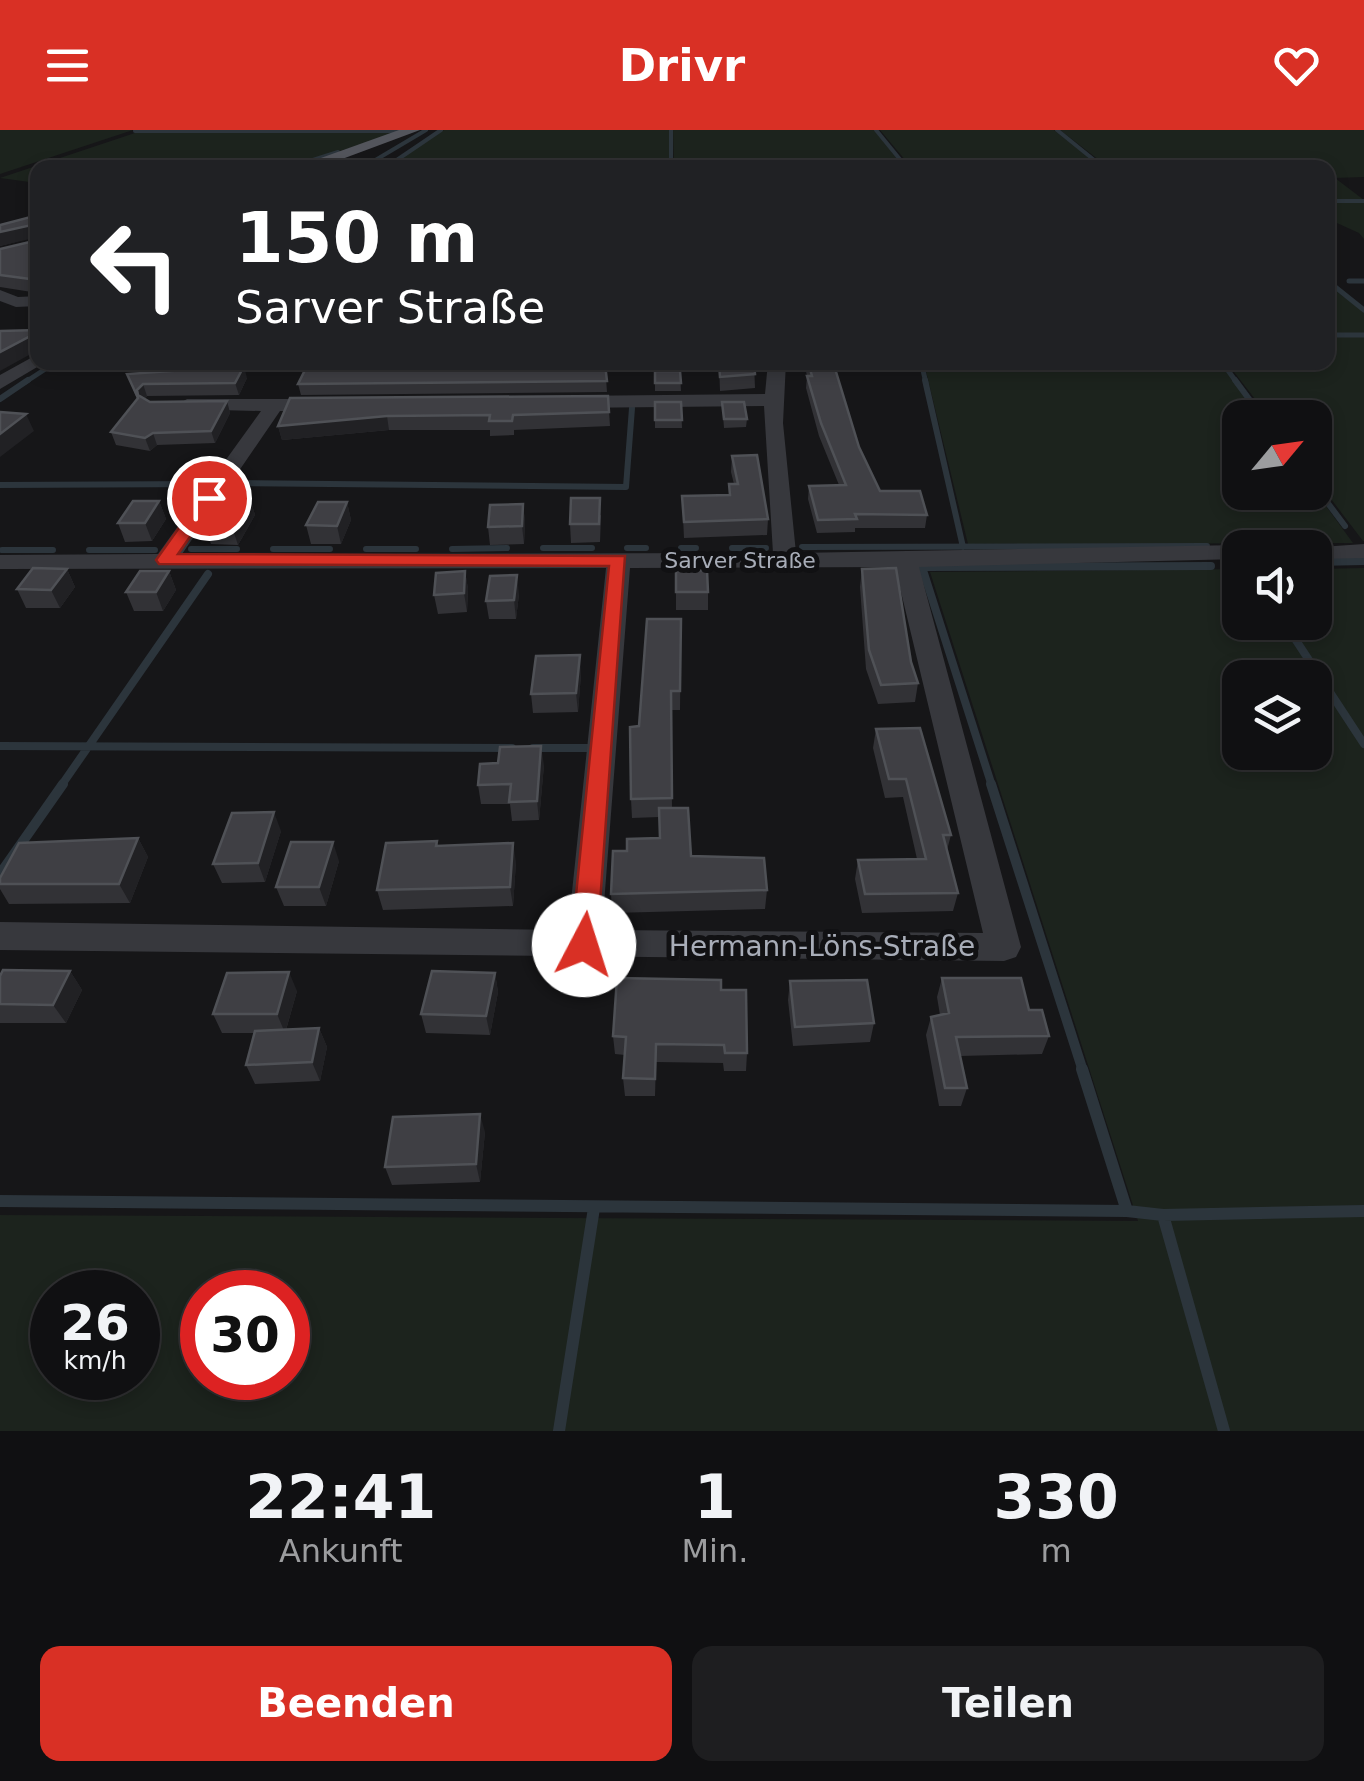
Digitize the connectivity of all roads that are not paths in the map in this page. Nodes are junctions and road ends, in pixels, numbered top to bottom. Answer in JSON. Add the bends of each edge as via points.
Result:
{"nodes":[{"id":1,"x":413,"y":130,"type":"edge"},
{"id":2,"x":325,"y":160,"type":"edge"},
{"id":3,"x":0,"y":296,"type":"edge"},
{"id":4,"x":30,"y":301,"type":"edge"},
{"id":5,"x":30,"y":364,"type":"edge"},
{"id":6,"x":777,"y":370,"type":"edge"},
{"id":7,"x":4,"y":377,"type":"edge"},
{"id":8,"x":777,"y":400,"type":"junction"},
{"id":9,"x":539,"y":402,"type":"edge"},
{"id":10,"x":174,"y":405,"type":"edge"},
{"id":11,"x":341,"y":405,"type":"edge"},
{"id":12,"x":274,"y":406,"type":"junction"},
{"id":13,"x":1364,"y":551,"type":"edge"},
{"id":14,"x":1222,"y":552,"type":"edge"},
{"id":15,"x":1332,"y":552,"type":"edge"},
{"id":16,"x":166,"y":560,"type":"junction"},
{"id":17,"x":619,"y":560,"type":"junction"},
{"id":18,"x":785,"y":560,"type":"junction"},
{"id":19,"x":906,"y":560,"type":"junction"},
{"id":20,"x":4,"y":566,"type":"edge"},
{"id":21,"x":0,"y":936,"type":"edge"},
{"id":22,"x":584,"y":945,"type":"junction"}],
"edges":[{"from":1,"to":2,"type":"main road"},
{"from":3,"to":4,"type":"street"},
{"from":5,"to":7,"type":"street"},
{"from":6,"to":8,"type":"street"},
{"from":8,"to":9,"type":"street"},
{"from":8,"to":18,"type":"street","via":[[773,423]]},
{"from":10,"to":12,"type":"street"},
{"from":11,"to":12,"type":"street"},
{"from":12,"to":16,"type":"street"},
{"from":13,"to":15,"type":"street"},
{"from":14,"to":19,"type":"street","name":"Sarver Straße"},
{"from":16,"to":17,"type":"street","name":"Sarver Straße"},
{"from":16,"to":20,"type":"street","name":"Sarver Straße"},
{"from":17,"to":18,"type":"street","name":"Sarver Straße"},
{"from":17,"to":22,"type":"street"},
{"from":18,"to":19,"type":"street","name":"Sarver Straße"},
{"from":19,"to":22,"type":"street","name":"Hermann-Löns-Straße","via":[[1004,947]]},
{"from":21,"to":22,"type":"street","name":"Hermann-Löns-Straße"}]}
